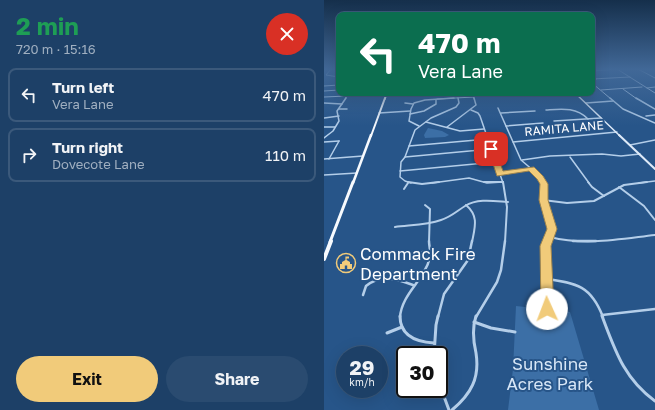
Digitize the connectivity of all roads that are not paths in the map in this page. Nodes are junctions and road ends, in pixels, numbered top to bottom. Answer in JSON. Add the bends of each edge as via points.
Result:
{"nodes":[{"id":1,"x":598,"y":88,"type":"edge"},
{"id":2,"x":621,"y":88,"type":"edge"},
{"id":3,"x":622,"y":88,"type":"edge"},
{"id":4,"x":647,"y":88,"type":"edge"},
{"id":5,"x":336,"y":90,"type":"edge"},
{"id":6,"x":600,"y":90,"type":"junction"},
{"id":7,"x":324,"y":92,"type":"edge"},
{"id":8,"x":655,"y":93,"type":"edge"},
{"id":9,"x":347,"y":96,"type":"joint"},
{"id":10,"x":385,"y":96,"type":"edge"},
{"id":11,"x":427,"y":96,"type":"edge"},
{"id":12,"x":578,"y":96,"type":"edge"},
{"id":13,"x":324,"y":97,"type":"edge"},
{"id":14,"x":458,"y":98,"type":"junction"},
{"id":15,"x":474,"y":98,"type":"joint"},
{"id":16,"x":426,"y":100,"type":"junction"},
{"id":17,"x":436,"y":100,"type":"junction"},
{"id":18,"x":613,"y":101,"type":"junction"},
{"id":19,"x":324,"y":103,"type":"edge"},
{"id":20,"x":327,"y":103,"type":"junction"},
{"id":21,"x":405,"y":103,"type":"dead end"},
{"id":22,"x":586,"y":103,"type":"junction"},
{"id":23,"x":342,"y":104,"type":"junction"},
{"id":24,"x":413,"y":104,"type":"junction"},
{"id":25,"x":324,"y":106,"type":"edge"},
{"id":26,"x":347,"y":108,"type":"dead end"},
{"id":27,"x":498,"y":108,"type":"dead end"},
{"id":28,"x":338,"y":109,"type":"junction"},
{"id":29,"x":655,"y":109,"type":"edge"},
{"id":30,"x":471,"y":110,"type":"junction"},
{"id":31,"x":546,"y":110,"type":"dead end"},
{"id":32,"x":410,"y":111,"type":"junction"},
{"id":33,"x":535,"y":111,"type":"dead end"},
{"id":34,"x":379,"y":113,"type":"junction"},
{"id":35,"x":410,"y":114,"type":"junction"},
{"id":36,"x":501,"y":114,"type":"junction"},
{"id":37,"x":655,"y":115,"type":"edge"},
{"id":38,"x":339,"y":116,"type":"junction"},
{"id":39,"x":644,"y":116,"type":"junction"},
{"id":40,"x":324,"y":118,"type":"edge"},
{"id":41,"x":601,"y":118,"type":"junction"},
{"id":42,"x":588,"y":119,"type":"junction"},
{"id":43,"x":426,"y":122,"type":"junction"},
{"id":44,"x":554,"y":122,"type":"dead end"},
{"id":45,"x":543,"y":123,"type":"dead end"},
{"id":46,"x":655,"y":123,"type":"edge"},
{"id":47,"x":419,"y":126,"type":"junction"},
{"id":48,"x":506,"y":126,"type":"junction"},
{"id":49,"x":324,"y":127,"type":"edge"},
{"id":50,"x":335,"y":127,"type":"junction"},
{"id":51,"x":447,"y":127,"type":"junction"},
{"id":52,"x":484,"y":129,"type":"junction"},
{"id":53,"x":617,"y":132,"type":"junction"},
{"id":54,"x":324,"y":138,"type":"edge"},
{"id":55,"x":488,"y":139,"type":"junction"},
{"id":56,"x":655,"y":140,"type":"edge"},
{"id":57,"x":324,"y":142,"type":"edge"},
{"id":58,"x":513,"y":142,"type":"junction"},
{"id":59,"x":630,"y":145,"type":"junction"},
{"id":60,"x":409,"y":146,"type":"junction"},
{"id":61,"x":491,"y":149,"type":"junction"},
{"id":62,"x":640,"y":154,"type":"junction"},
{"id":63,"x":363,"y":156,"type":"junction"},
{"id":64,"x":569,"y":156,"type":"junction"},
{"id":65,"x":405,"y":157,"type":"junction"},
{"id":66,"x":324,"y":159,"type":"edge"},
{"id":67,"x":329,"y":159,"type":"junction"},
{"id":68,"x":521,"y":160,"type":"junction"},
{"id":69,"x":496,"y":162,"type":"junction"},
{"id":70,"x":531,"y":169,"type":"junction"},
{"id":71,"x":655,"y":169,"type":"edge"},
{"id":72,"x":400,"y":171,"type":"junction"},
{"id":73,"x":356,"y":173,"type":"junction"},
{"id":74,"x":500,"y":174,"type":"junction"},
{"id":75,"x":324,"y":176,"type":"edge"},
{"id":76,"x":655,"y":181,"type":"edge"},
{"id":77,"x":503,"y":182,"type":"junction"},
{"id":78,"x":408,"y":183,"type":"junction"},
{"id":79,"x":619,"y":187,"type":"junction"},
{"id":80,"x":404,"y":189,"type":"dead end"},
{"id":81,"x":604,"y":196,"type":"junction"},
{"id":82,"x":543,"y":200,"type":"junction"},
{"id":83,"x":508,"y":202,"type":"junction"},
{"id":84,"x":424,"y":205,"type":"dead end"},
{"id":85,"x":466,"y":205,"type":"junction"},
{"id":86,"x":655,"y":220,"type":"edge"},
{"id":87,"x":430,"y":223,"type":"junction"},
{"id":88,"x":395,"y":227,"type":"dead end"},
{"id":89,"x":655,"y":235,"type":"edge"},
{"id":90,"x":550,"y":237,"type":"junction"},
{"id":91,"x":430,"y":251,"type":"junction"},
{"id":92,"x":410,"y":254,"type":"dead end"},
{"id":93,"x":324,"y":259,"type":"edge"},
{"id":94,"x":546,"y":280,"type":"junction"},
{"id":95,"x":413,"y":286,"type":"junction"},
{"id":96,"x":363,"y":295,"type":"dead end"},
{"id":97,"x":547,"y":309,"type":"dead end"},
{"id":98,"x":655,"y":309,"type":"edge"},
{"id":99,"x":602,"y":315,"type":"junction"},
{"id":100,"x":474,"y":322,"type":"junction"},
{"id":101,"x":402,"y":327,"type":"junction"},
{"id":102,"x":514,"y":332,"type":"dead end"},
{"id":103,"x":387,"y":333,"type":"dead end"},
{"id":104,"x":434,"y":343,"type":"joint"},
{"id":105,"x":445,"y":398,"type":"edge"},
{"id":106,"x":655,"y":401,"type":"edge"},
{"id":107,"x":449,"y":410,"type":"edge"},
{"id":108,"x":452,"y":410,"type":"edge"}],
"edges":[{"from":1,"to":6,"type":"street"},
{"from":2,"to":6,"type":"street"},
{"from":3,"to":29,"type":"street"},
{"from":4,"to":8,"type":"street"},
{"from":5,"to":7,"type":"street"},
{"from":6,"to":18,"type":"street"},
{"from":9,"to":13,"type":"street"},
{"from":9,"to":23,"type":"street"},
{"from":10,"to":34,"type":"main road"},
{"from":11,"to":16,"type":"street"},
{"from":12,"to":22,"type":"street"},
{"from":14,"to":15,"type":"street"},
{"from":14,"to":17,"type":"street"},
{"from":14,"to":43,"type":"street","via":[[459,103],[456,107]]},
{"from":15,"to":30,"type":"street","via":[[476,105]]},
{"from":16,"to":17,"type":"street"},
{"from":16,"to":24,"type":"street"},
{"from":17,"to":35,"type":"street","via":[[432,108]]},
{"from":18,"to":22,"type":"street"},
{"from":18,"to":39,"type":"street","via":[[623,109]]},
{"from":19,"to":20,"type":"street"},
{"from":20,"to":23,"type":"street"},
{"from":20,"to":25,"type":"street"},
{"from":21,"to":24,"type":"street"},
{"from":22,"to":41,"type":"street"},
{"from":23,"to":28,"type":"street"},
{"from":24,"to":32,"type":"street"},
{"from":26,"to":28,"type":"street"},
{"from":27,"to":36,"type":"street"},
{"from":28,"to":38,"type":"street"},
{"from":30,"to":51,"type":"street"},
{"from":30,"to":52,"type":"street","via":[[479,115]]},
{"from":31,"to":42,"type":"street","via":[[568,108],[577,110]]},
{"from":32,"to":34,"type":"street"},
{"from":32,"to":35,"type":"street"},
{"from":33,"to":36,"type":"street"},
{"from":34,"to":63,"type":"main road"},
{"from":35,"to":47,"type":"street","via":[[410,122]]},
{"from":36,"to":48,"type":"street"},
{"from":37,"to":39,"type":"street"},
{"from":38,"to":40,"type":"street"},
{"from":38,"to":50,"type":"street"},
{"from":39,"to":46,"type":"street"},
{"from":41,"to":42,"type":"street"},
{"from":41,"to":53,"type":"street"},
{"from":42,"to":44,"type":"street"},
{"from":43,"to":47,"type":"street"},
{"from":43,"to":51,"type":"street"},
{"from":45,"to":48,"type":"street"},
{"from":47,"to":60,"type":"street","via":[[413,132]]},
{"from":48,"to":58,"type":"street"},
{"from":49,"to":50,"type":"street"},
{"from":50,"to":54,"type":"street"},
{"from":51,"to":52,"type":"street","via":[[465,131]]},
{"from":52,"to":55,"type":"street"},
{"from":53,"to":58,"type":"street","name":"RAMITA LANE"},
{"from":53,"to":59,"type":"street"},
{"from":55,"to":60,"type":"street"},
{"from":55,"to":61,"type":"street"},
{"from":56,"to":59,"type":"street"},
{"from":57,"to":67,"type":"street","via":[[339,141]]},
{"from":58,"to":68,"type":"street"},
{"from":59,"to":62,"type":"street"},
{"from":60,"to":65,"type":"street"},
{"from":61,"to":65,"type":"street"},
{"from":61,"to":69,"type":"street"},
{"from":62,"to":64,"type":"street"},
{"from":62,"to":71,"type":"street"},
{"from":63,"to":67,"type":"street"},
{"from":63,"to":73,"type":"main road"},
{"from":64,"to":68,"type":"street"},
{"from":64,"to":81,"type":"street","via":[[592,187]]},
{"from":65,"to":72,"type":"street","via":[[401,162]]},
{"from":66,"to":67,"type":"street"},
{"from":68,"to":70,"type":"street"},
{"from":69,"to":72,"type":"street"},
{"from":69,"to":74,"type":"street"},
{"from":70,"to":74,"type":"street"},
{"from":70,"to":82,"type":"street","via":[[541,177],[544,184]]},
{"from":72,"to":78,"type":"street","via":[[401,179]]},
{"from":73,"to":75,"type":"street"},
{"from":73,"to":93,"type":"main road"},
{"from":74,"to":77,"type":"street"},
{"from":76,"to":79,"type":"street"},
{"from":77,"to":78,"type":"street","via":[[492,183],[466,178],[428,184]]},
{"from":77,"to":83,"type":"street"},
{"from":78,"to":80,"type":"street"},
{"from":79,"to":81,"type":"street"},
{"from":79,"to":86,"type":"street","via":[[644,206]]},
{"from":81,"to":82,"type":"street","via":[[594,201],[574,203]]},
{"from":82,"to":90,"type":"street","via":[[552,224]]},
{"from":83,"to":85,"type":"street","via":[[477,200]]},
{"from":83,"to":100,"type":"street","via":[[499,275]]},
{"from":84,"to":87,"type":"street","via":[[430,209]]},
{"from":85,"to":87,"type":"street","via":[[451,217]]},
{"from":85,"to":104,"type":"street","via":[[472,210],[476,220],[468,260],[444,294]]},
{"from":87,"to":88,"type":"street"},
{"from":87,"to":91,"type":"street"},
{"from":89,"to":90,"type":"street","via":[[576,242]]},
{"from":90,"to":94,"type":"street","via":[[545,246]]},
{"from":91,"to":92,"type":"street"},
{"from":91,"to":95,"type":"street","via":[[427,264]]},
{"from":94,"to":97,"type":"street"},
{"from":94,"to":99,"type":"street","via":[[568,282],[585,289],[594,298]]},
{"from":95,"to":96,"type":"street","via":[[396,279],[384,279],[364,287]]},
{"from":95,"to":101,"type":"street","via":[[401,309]]},
{"from":98,"to":99,"type":"street"},
{"from":99,"to":106,"type":"street","via":[[625,372],[642,392]]},
{"from":100,"to":102,"type":"street"},
{"from":100,"to":108,"type":"street","via":[[476,378],[469,394]]},
{"from":101,"to":103,"type":"street"},
{"from":101,"to":104,"type":"street","via":[[411,338]]},
{"from":105,"to":107,"type":"street"}]}
